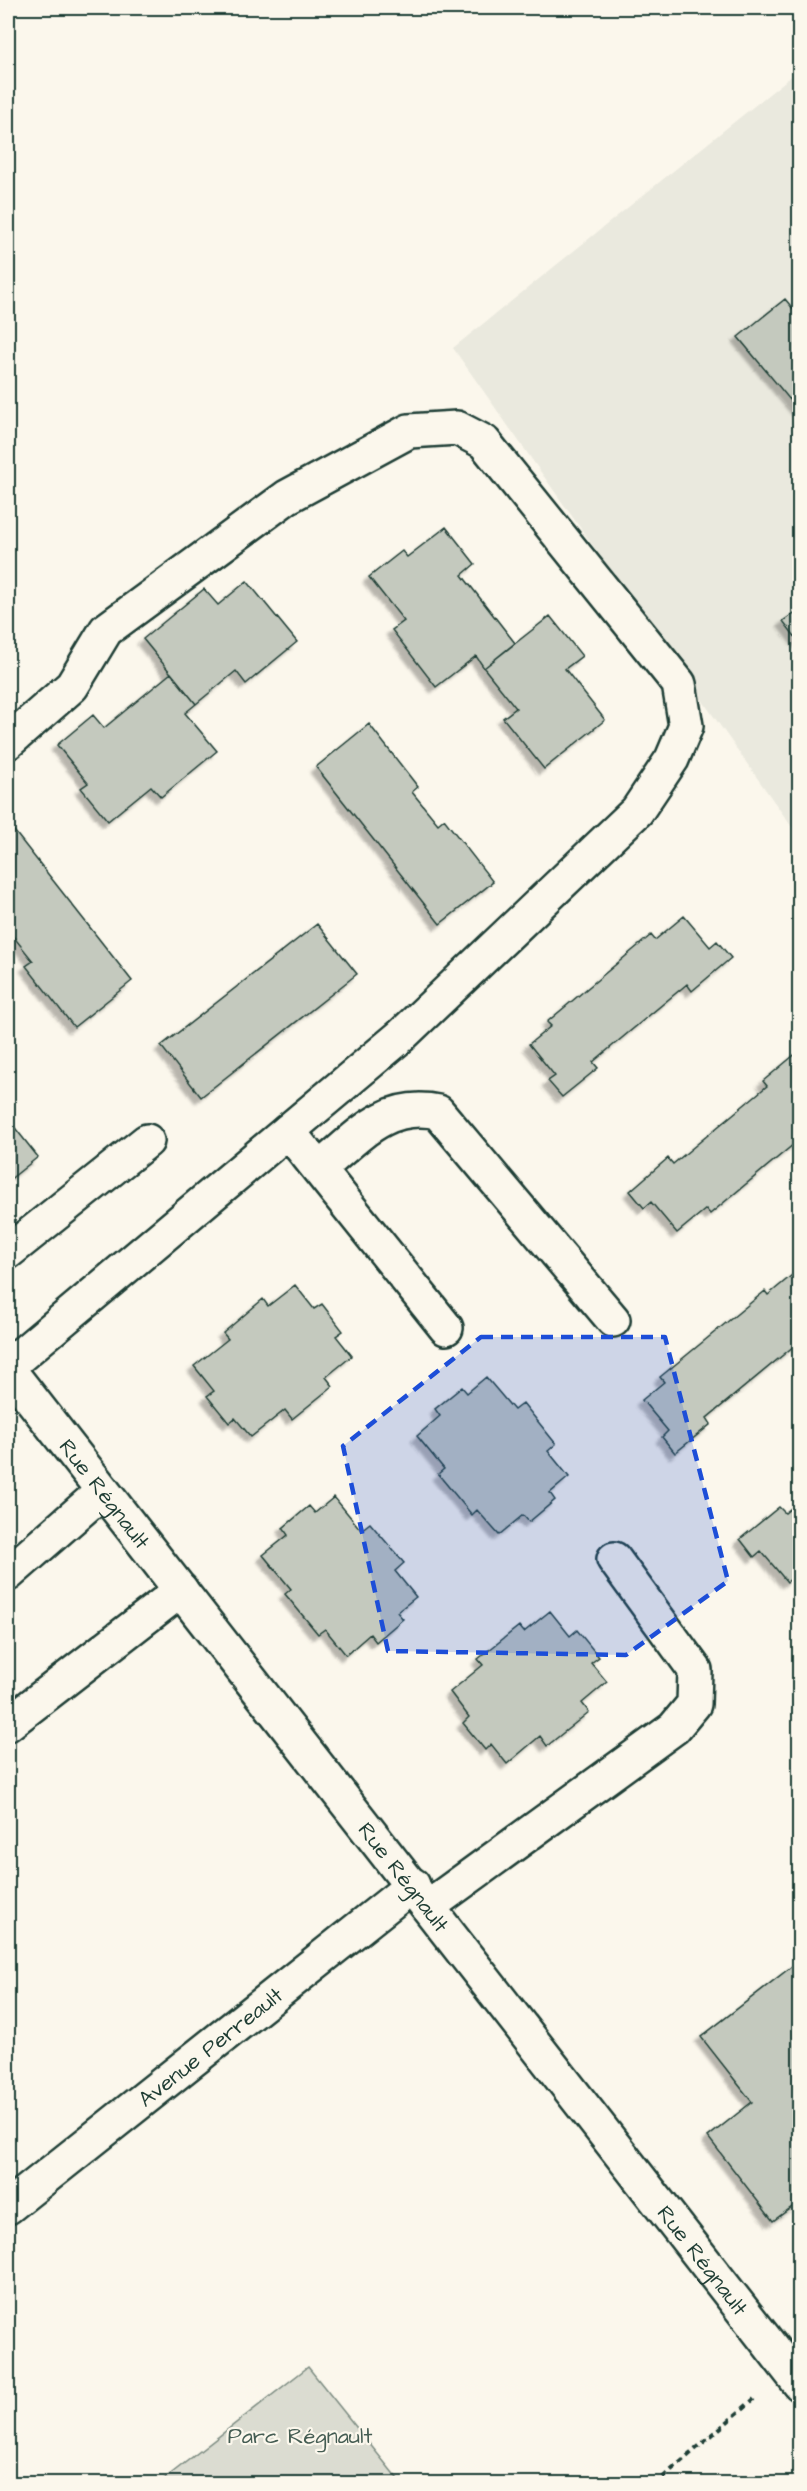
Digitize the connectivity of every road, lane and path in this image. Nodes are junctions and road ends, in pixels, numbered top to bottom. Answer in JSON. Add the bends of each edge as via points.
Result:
{"nodes":[{"id":1,"x":8,"y":742,"type":"edge"},
{"id":2,"x":288,"y":1131,"type":"junction"},
{"id":3,"x":147,"y":1141,"type":"dead end"},
{"id":4,"x":320,"y":1169,"type":"junction"},
{"id":5,"x":8,"y":1252,"type":"edge"},
{"id":6,"x":613,"y":1320,"type":"dead end"},
{"id":7,"x":446,"y":1328,"type":"dead end"},
{"id":8,"x":8,"y":1368,"type":"edge"},
{"id":9,"x":103,"y":1491,"type":"junction"},
{"id":10,"x":614,"y":1559,"type":"dead end"},
{"id":11,"x":8,"y":1574,"type":"edge"},
{"id":12,"x":180,"y":1590,"type":"junction"},
{"id":13,"x":8,"y":1724,"type":"edge"},
{"id":14,"x":421,"y":1896,"type":"junction"},
{"id":15,"x":8,"y":2207,"type":"edge"},
{"id":16,"x":800,"y":2384,"type":"edge"},
{"id":17,"x":754,"y":2399,"type":"dead end"},
{"id":18,"x":655,"y":2484,"type":"edge"}],
"edges":[{"from":1,"to":2,"type":"street","via":[[72,686],[106,630],[287,497],[409,431],[430,429],[458,428],[484,442],[679,684],[686,726],[672,759],[638,811],[401,1036]]},
{"from":2,"to":4,"type":"street"},
{"from":2,"to":8,"type":"street"},
{"from":3,"to":5,"type":"street"},
{"from":4,"to":6,"type":"street","via":[[381,1118],[418,1108],[438,1112]]},
{"from":4,"to":7,"type":"street"},
{"from":8,"to":9,"type":"street","name":"Rue Régnault"},
{"from":9,"to":11,"type":"street"},
{"from":9,"to":12,"type":"street","name":"Rue Régnault"},
{"from":10,"to":14,"type":"street","name":"Avenue Perreault","via":[[695,1670],[694,1704],[674,1728]]},
{"from":12,"to":13,"type":"street"},
{"from":12,"to":14,"type":"street","name":"Rue Régnault"},
{"from":14,"to":15,"type":"street","name":"Avenue Perreault"},
{"from":14,"to":16,"type":"street","name":"Rue Régnault"},
{"from":17,"to":18,"type":"path"}]}
